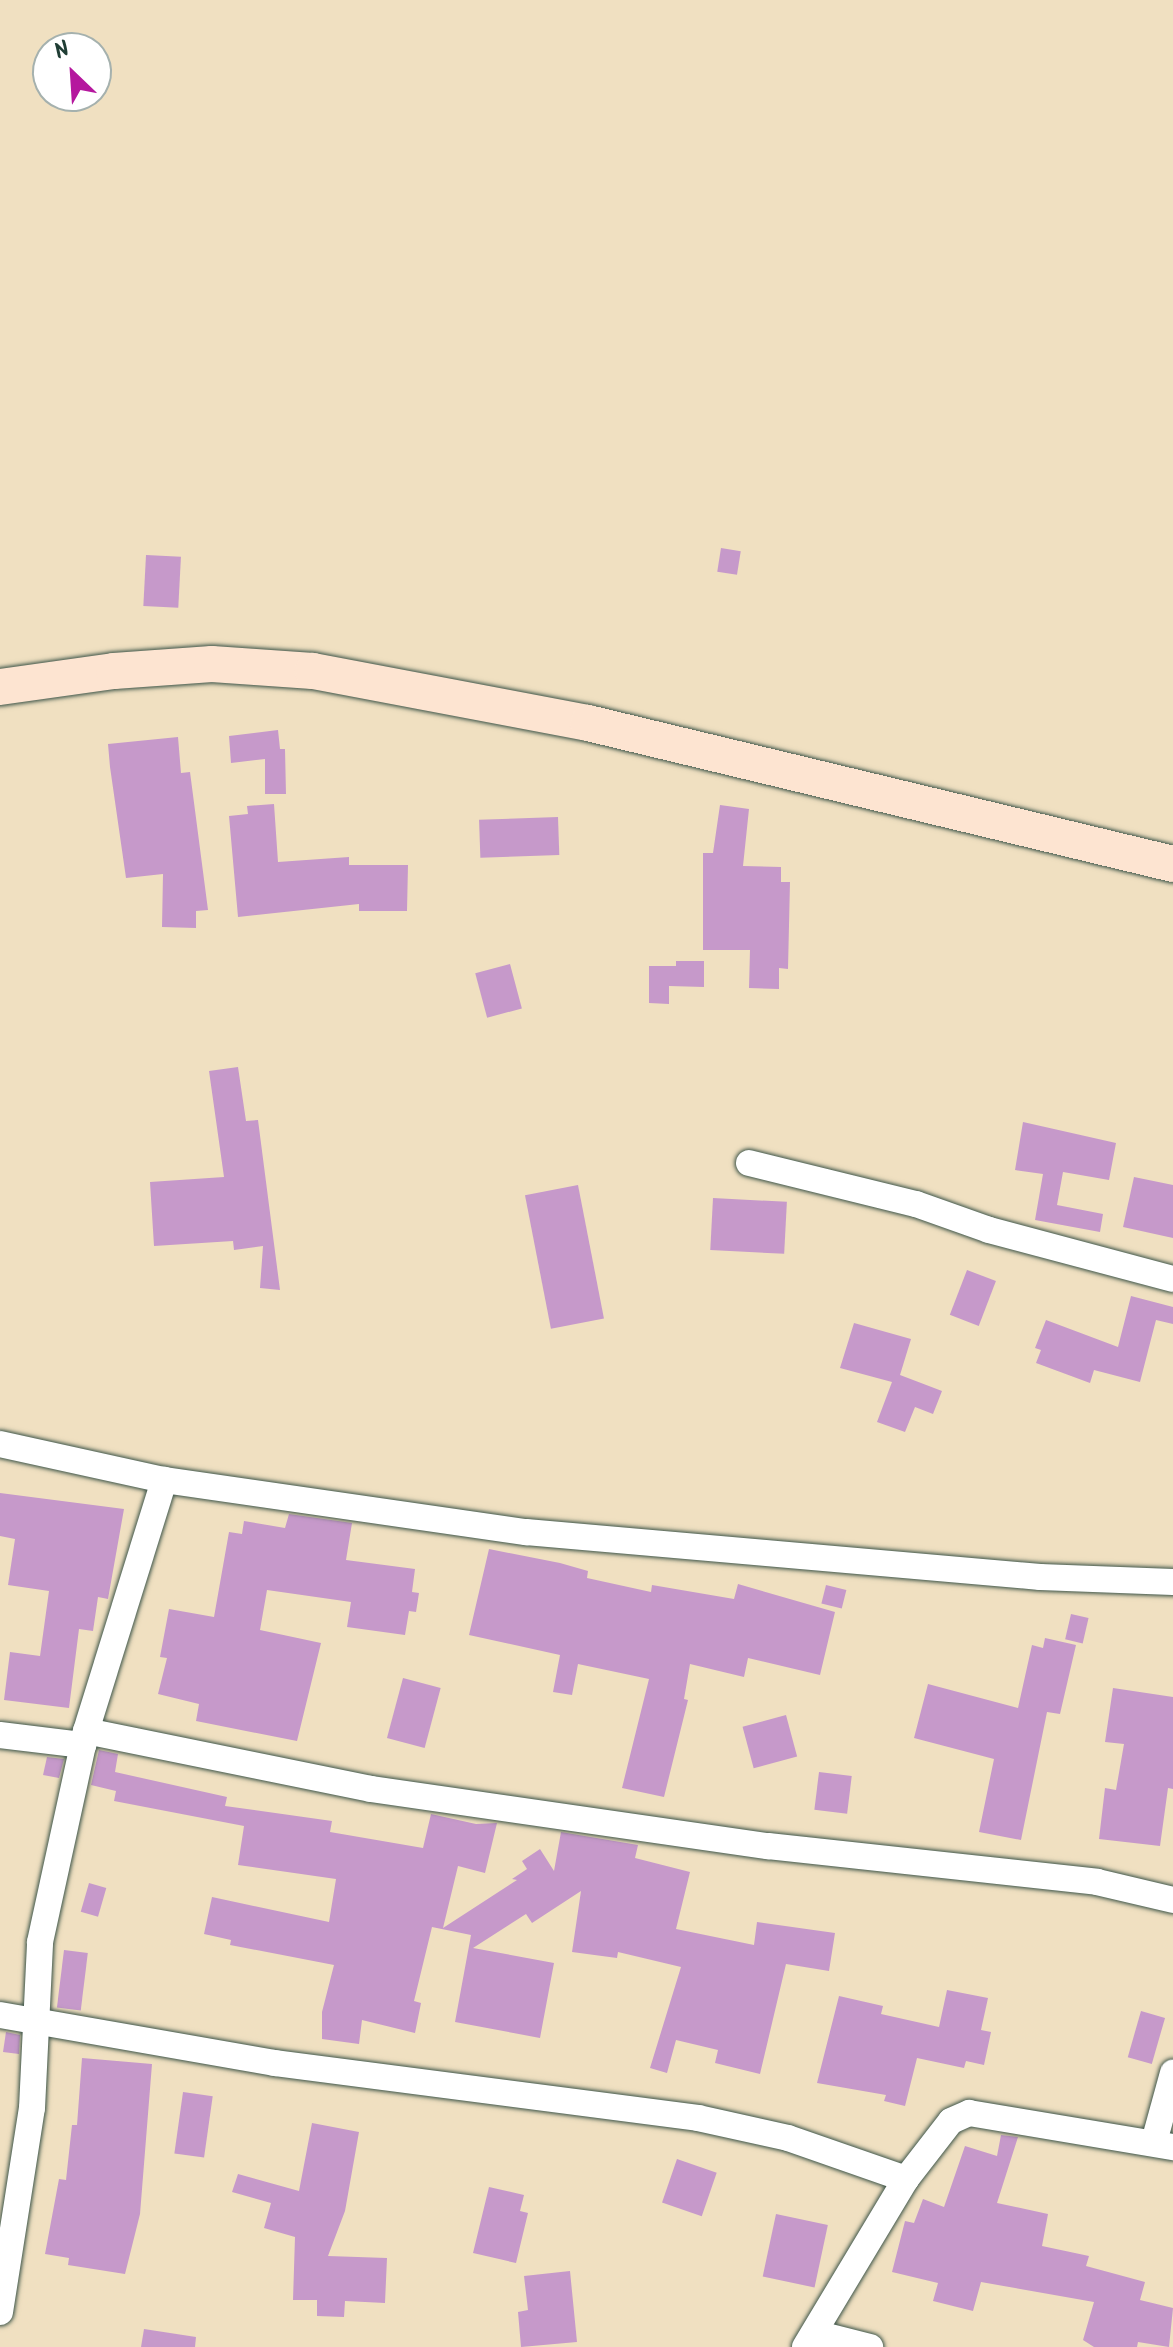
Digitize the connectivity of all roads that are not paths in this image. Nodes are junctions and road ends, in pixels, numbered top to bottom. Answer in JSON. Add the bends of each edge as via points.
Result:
{"nodes":[{"id":1,"x":0,"y":687,"type":"edge"},
{"id":2,"x":1173,"y":864,"type":"edge"},
{"id":3,"x":749,"y":1163,"type":"dead end"},
{"id":4,"x":1173,"y":1279,"type":"edge"},
{"id":5,"x":0,"y":1444,"type":"edge"},
{"id":6,"x":164,"y":1480,"type":"junction"},
{"id":7,"x":1173,"y":1582,"type":"edge"},
{"id":8,"x":0,"y":1735,"type":"edge"},
{"id":9,"x":85,"y":1738,"type":"junction"},
{"id":10,"x":1173,"y":1900,"type":"edge"},
{"id":11,"x":0,"y":2015,"type":"edge"},
{"id":12,"x":38,"y":2018,"type":"junction"},
{"id":13,"x":1173,"y":2073,"type":"edge"},
{"id":14,"x":1164,"y":2144,"type":"edge"},
{"id":15,"x":906,"y":2179,"type":"junction"},
{"id":16,"x":0,"y":2312,"type":"edge"},
{"id":17,"x":810,"y":2340,"type":"edge"},
{"id":18,"x":870,"y":2347,"type":"edge"}],
"edges":[{"from":1,"to":2,"type":"main road","via":[[212,664],[313,671],[588,723]]},
{"from":3,"to":4,"type":"street","via":[[916,1204],[989,1230]]},
{"from":5,"to":6,"type":"street"},
{"from":6,"to":7,"type":"street","via":[[526,1532],[1040,1577]]},
{"from":6,"to":9,"type":"street"},
{"from":8,"to":9,"type":"street"},
{"from":9,"to":10,"type":"street","via":[[371,1789],[768,1846],[1097,1882]]},
{"from":9,"to":12,"type":"street","via":[[40,1942]]},
{"from":11,"to":12,"type":"street"},
{"from":12,"to":15,"type":"street","via":[[275,2063],[698,2118],[788,2138]]},
{"from":12,"to":16,"type":"street","via":[[32,2108]]},
{"from":13,"to":14,"type":"street"},
{"from":14,"to":15,"type":"street","via":[[969,2113],[951,2121]]},
{"from":15,"to":17,"type":"street"},
{"from":17,"to":18,"type":"street"}]}
